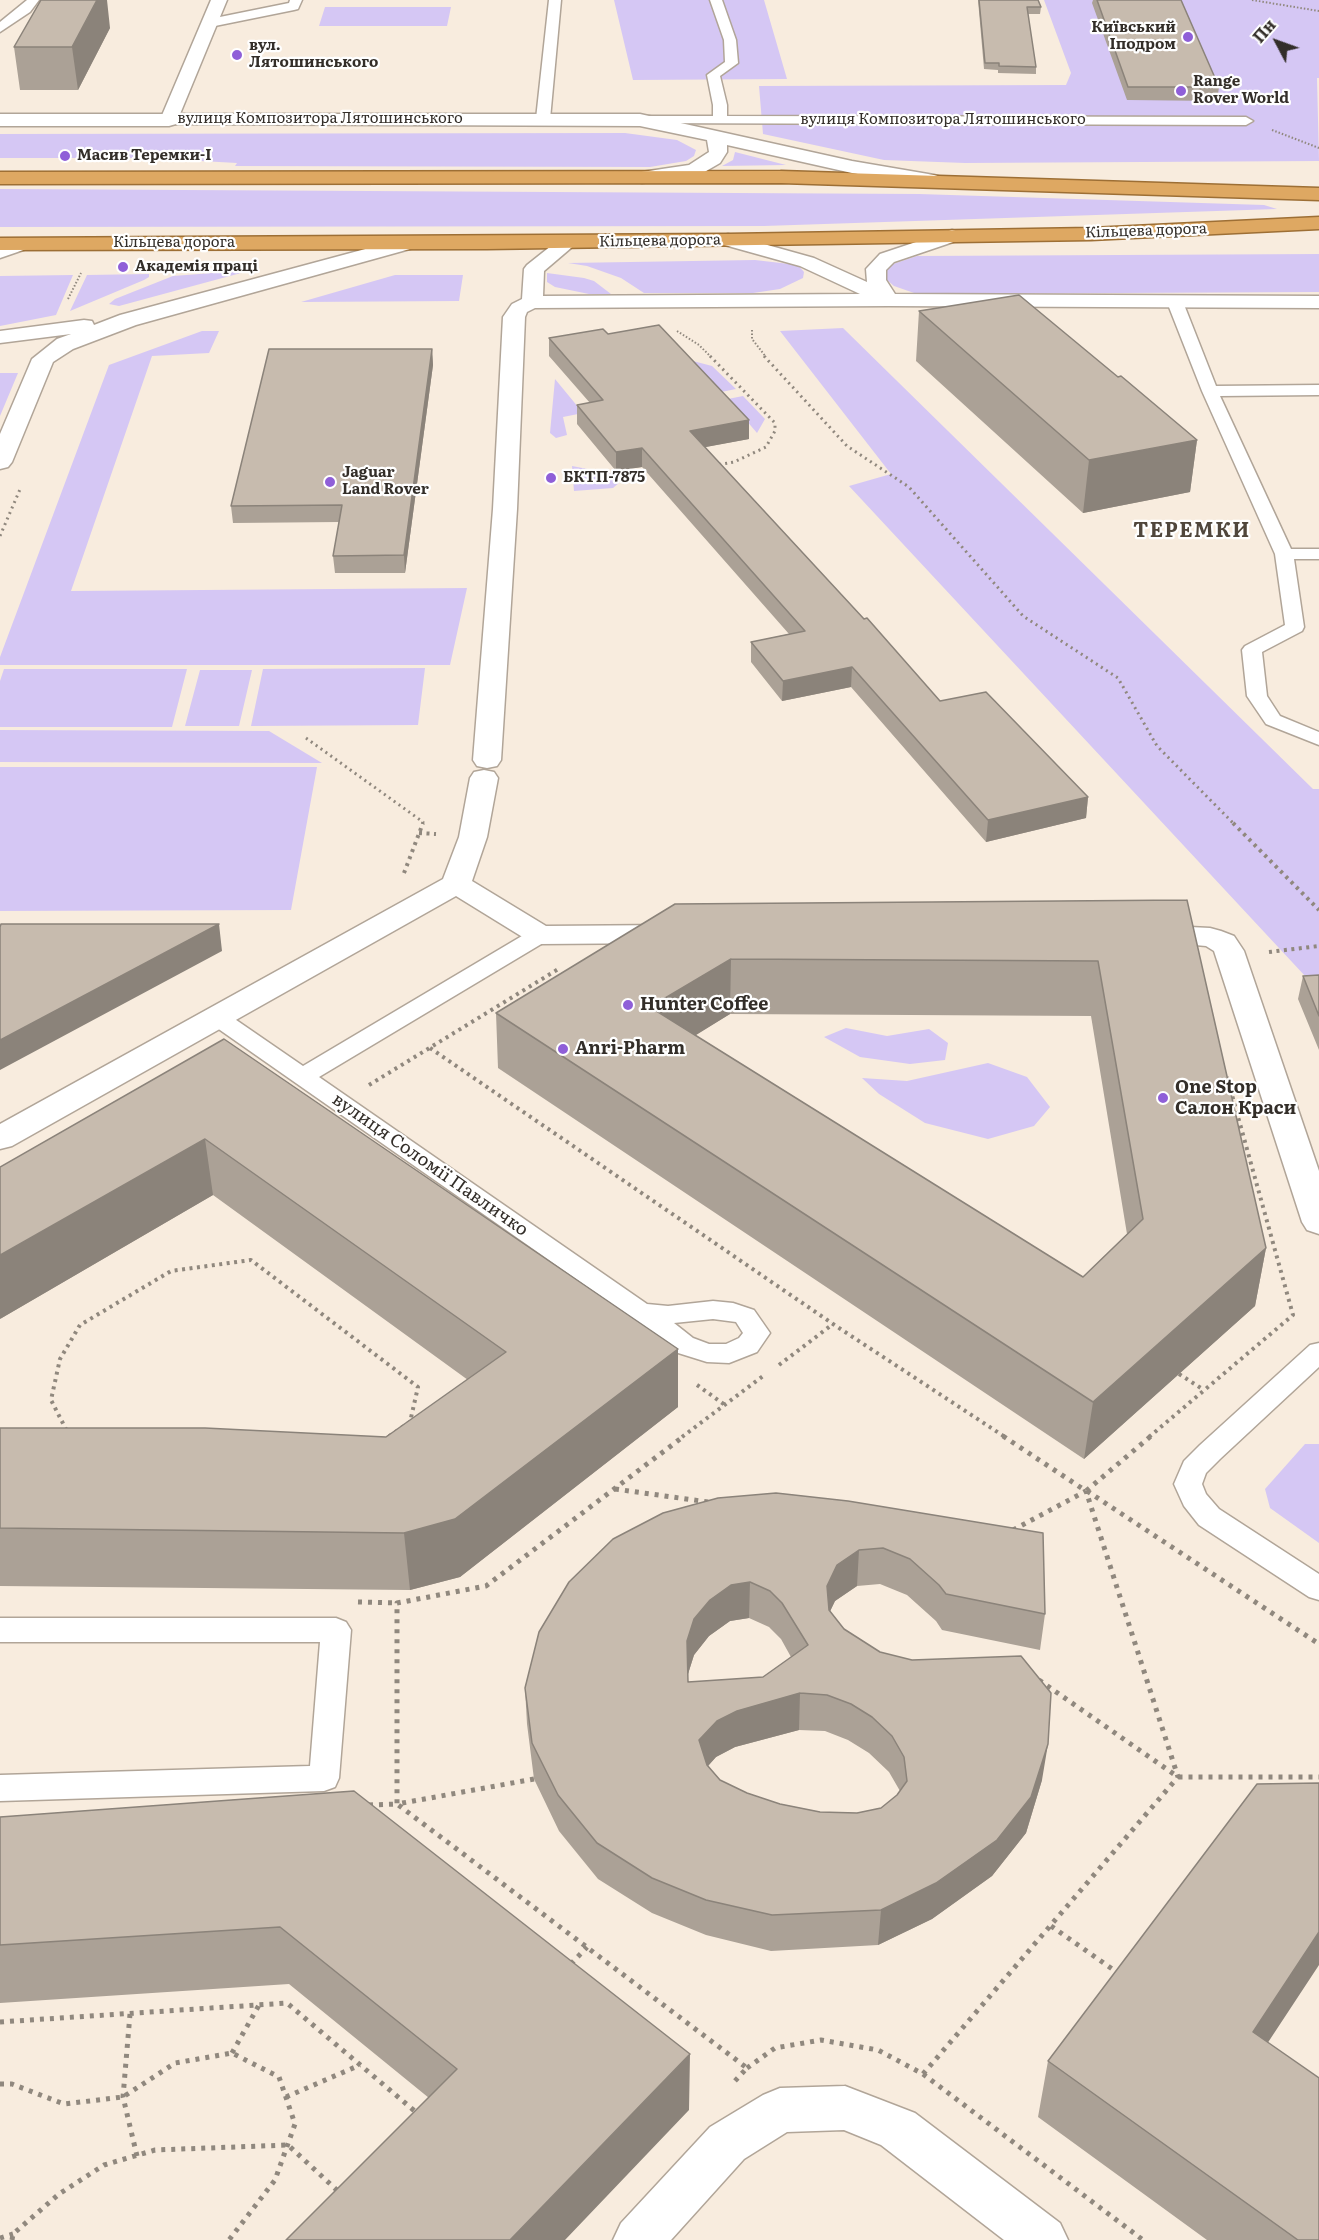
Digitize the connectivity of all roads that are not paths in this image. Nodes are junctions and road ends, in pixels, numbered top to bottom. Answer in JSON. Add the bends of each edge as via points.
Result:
{"nodes":[{"id":1,"x":33,"y":0,"type":"edge"},
{"id":2,"x":219,"y":0,"type":"edge"},
{"id":3,"x":296,"y":0,"type":"edge"},
{"id":4,"x":555,"y":0,"type":"edge"},
{"id":5,"x":716,"y":0,"type":"edge"},
{"id":6,"x":210,"y":23,"type":"junction"},
{"id":7,"x":0,"y":28,"type":"edge"},
{"id":8,"x":543,"y":119,"type":"junction"},
{"id":9,"x":0,"y":120,"type":"edge"},
{"id":10,"x":169,"y":120,"type":"junction"},
{"id":11,"x":1246,"y":121,"type":"road end"},
{"id":12,"x":718,"y":128,"type":"junction"},
{"id":13,"x":1274,"y":174,"type":"dead end"},
{"id":14,"x":642,"y":177,"type":"junction"},
{"id":15,"x":0,"y":178,"type":"edge"},
{"id":16,"x":934,"y":181,"type":"junction"},
{"id":17,"x":1045,"y":186,"type":"junction"},
{"id":18,"x":1319,"y":194,"type":"edge"},
{"id":19,"x":1319,"y":223,"type":"edge"},
{"id":20,"x":1091,"y":234,"type":"junction"},
{"id":21,"x":952,"y":236,"type":"junction"},
{"id":22,"x":728,"y":240,"type":"junction"},
{"id":23,"x":1319,"y":240,"type":"edge"},
{"id":24,"x":568,"y":242,"type":"junction"},
{"id":25,"x":410,"y":243,"type":"junction"},
{"id":26,"x":0,"y":244,"type":"edge"},
{"id":27,"x":27,"y":244,"type":"junction"},
{"id":28,"x":0,"y":254,"type":"edge"},
{"id":29,"x":821,"y":269,"type":"junction"},
{"id":30,"x":889,"y":300,"type":"junction"},
{"id":31,"x":773,"y":301,"type":"junction"},
{"id":32,"x":532,"y":302,"type":"junction"},
{"id":33,"x":1175,"y":302,"type":"junction"},
{"id":34,"x":1319,"y":302,"type":"edge"},
{"id":35,"x":128,"y":320,"type":"junction"},
{"id":36,"x":0,"y":337,"type":"edge"},
{"id":37,"x":1319,"y":390,"type":"edge"},
{"id":38,"x":1209,"y":391,"type":"junction"},
{"id":39,"x":0,"y":462,"type":"edge"},
{"id":40,"x":1284,"y":554,"type":"junction"},
{"id":41,"x":1319,"y":554,"type":"edge"},
{"id":42,"x":1319,"y":739,"type":"edge"},
{"id":43,"x":456,"y":884,"type":"junction"},
{"id":44,"x":700,"y":933,"type":"edge"},
{"id":45,"x":1126,"y":934,"type":"edge"},
{"id":46,"x":540,"y":935,"type":"junction"},
{"id":47,"x":218,"y":1018,"type":"junction"},
{"id":48,"x":303,"y":1076,"type":"junction"},
{"id":49,"x":0,"y":1138,"type":"edge"},
{"id":50,"x":1319,"y":1222,"type":"edge"},
{"id":51,"x":641,"y":1312,"type":"dead end"},
{"id":52,"x":1319,"y":1352,"type":"edge"},
{"id":53,"x":1319,"y":1589,"type":"edge"},
{"id":54,"x":0,"y":1630,"type":"edge"},
{"id":55,"x":0,"y":1788,"type":"edge"},
{"id":56,"x":638,"y":2240,"type":"edge"},
{"id":57,"x":1043,"y":2240,"type":"edge"}],
"edges":[{"from":1,"to":7,"type":"lane"},
{"from":2,"to":6,"type":"street"},
{"from":3,"to":6,"type":"lane","via":[[294,6]]},
{"from":4,"to":8,"type":"lane"},
{"from":5,"to":12,"type":"lane","via":[[730,40],[732,63],[713,75],[720,105]]},
{"from":6,"to":10,"type":"street"},
{"from":8,"to":10,"type":"street","name":"вулиця Композитора Лятошинського"},
{"from":8,"to":12,"type":"street","name":"вулиця Композитора Лятошинського","via":[[640,120]]},
{"from":9,"to":10,"type":"street","name":"вулиця Композитора Лятошинського"},
{"from":11,"to":12,"type":"lane","name":"вулиця Композитора Лятошинського"},
{"from":12,"to":14,"type":"street","via":[[718,152],[713,159],[694,170]]},
{"from":12,"to":16,"type":"street","name":"вулиця Композитора Лятошинського","via":[[852,167]]},
{"from":13,"to":17,"type":"highway"},
{"from":14,"to":15,"type":"highway"},
{"from":14,"to":16,"type":"highway"},
{"from":16,"to":17,"type":"highway"},
{"from":17,"to":18,"type":"highway"},
{"from":19,"to":20,"type":"highway","name":"Кільцева дорога"},
{"from":20,"to":21,"type":"highway","name":"Кільцева дорога"},
{"from":20,"to":23,"type":"highway"},
{"from":21,"to":22,"type":"highway","name":"Кільцева дорога"},
{"from":21,"to":30,"type":"street","via":[[887,258],[876,269],[876,280]]},
{"from":22,"to":24,"type":"highway","name":"Кільцева дорога"},
{"from":22,"to":29,"type":"street"},
{"from":24,"to":25,"type":"highway","name":"Кільцева дорога"},
{"from":24,"to":32,"type":"street","via":[[534,269]]},
{"from":25,"to":27,"type":"highway","name":"Кільцева дорога"},
{"from":25,"to":35,"type":"street"},
{"from":26,"to":27,"type":"highway","name":"Кільцева дорога"},
{"from":27,"to":28,"type":"lane"},
{"from":29,"to":30,"type":"street"},
{"from":29,"to":31,"type":"street","via":[[822,276],[816,284]]},
{"from":30,"to":31,"type":"street"},
{"from":30,"to":33,"type":"street"},
{"from":31,"to":32,"type":"street"},
{"from":32,"to":43,"type":"street","via":[[519,308],[514,317],[486,769],[473,837]]},
{"from":33,"to":34,"type":"street"},
{"from":33,"to":38,"type":"lane"},
{"from":35,"to":36,"type":"street"},
{"from":35,"to":39,"type":"street","via":[[65,344],[43,359]]},
{"from":37,"to":38,"type":"lane"},
{"from":38,"to":40,"type":"lane"},
{"from":40,"to":41,"type":"lane"},
{"from":40,"to":42,"type":"lane","via":[[1295,627],[1252,650],[1257,696],[1273,720]]},
{"from":43,"to":46,"type":"street"},
{"from":43,"to":47,"type":"street"},
{"from":44,"to":46,"type":"street"},
{"from":45,"to":50,"type":"street","via":[[1210,937],[1223,942]]},
{"from":46,"to":48,"type":"lane"},
{"from":47,"to":48,"type":"lane","name":"вулиця Соломії Павличко"},
{"from":47,"to":49,"type":"street"},
{"from":48,"to":51,"type":"lane","name":"вулиця Соломії Павличко"},
{"from":52,"to":53,"type":"lane","via":[[1194,1468],[1188,1484],[1209,1517]]},
{"from":54,"to":55,"type":"lane","via":[[336,1630],[324,1778]]},
{"from":56,"to":57,"type":"street","via":[[727,2143],[780,2110],[845,2108],[898,2129]]}]}
